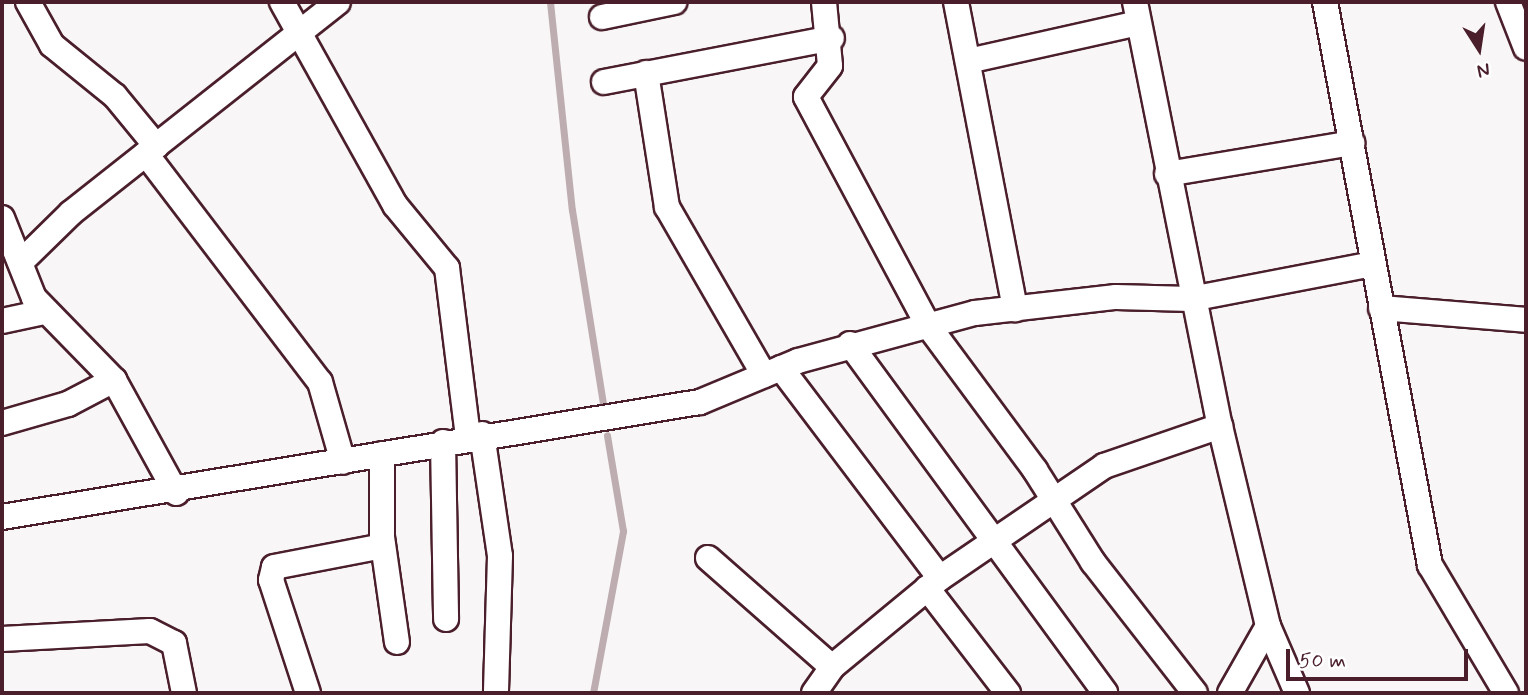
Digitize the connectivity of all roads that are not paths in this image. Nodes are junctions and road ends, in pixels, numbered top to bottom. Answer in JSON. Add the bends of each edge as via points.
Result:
{"nodes":[{"id":1,"x":28,"y":2,"type":"edge"},
{"id":2,"x":282,"y":2,"type":"edge"},
{"id":3,"x":338,"y":2,"type":"edge"},
{"id":4,"x":674,"y":2,"type":"edge"},
{"id":5,"x":824,"y":2,"type":"edge"},
{"id":6,"x":956,"y":2,"type":"edge"},
{"id":7,"x":1325,"y":2,"type":"edge"},
{"id":8,"x":1508,"y":2,"type":"edge"},
{"id":9,"x":1136,"y":12,"type":"edge"},
{"id":10,"x":602,"y":17,"type":"dead end"},
{"id":11,"x":298,"y":33,"type":"junction"},
{"id":12,"x":1523,"y":33,"type":"edge"},
{"id":13,"x":832,"y":38,"type":"junction"},
{"id":14,"x":968,"y":61,"type":"junction"},
{"id":15,"x":646,"y":73,"type":"junction"},
{"id":16,"x":604,"y":82,"type":"dead end"},
{"id":17,"x":1352,"y":143,"type":"junction"},
{"id":18,"x":151,"y":150,"type":"junction"},
{"id":19,"x":1167,"y":174,"type":"junction"},
{"id":20,"x":2,"y":218,"type":"edge"},
{"id":21,"x":23,"y":260,"type":"junction"},
{"id":22,"x":1373,"y":264,"type":"junction"},
{"id":23,"x":1191,"y":299,"type":"junction"},
{"id":24,"x":1381,"y":308,"type":"junction"},
{"id":25,"x":1015,"y":309,"type":"junction"},
{"id":26,"x":44,"y":312,"type":"junction"},
{"id":27,"x":1526,"y":320,"type":"edge"},
{"id":28,"x":2,"y":321,"type":"edge"},
{"id":29,"x":927,"y":324,"type":"junction"},
{"id":30,"x":850,"y":344,"type":"junction"},
{"id":31,"x":773,"y":372,"type":"junction"},
{"id":32,"x":114,"y":380,"type":"junction"},
{"id":33,"x":2,"y":422,"type":"edge"},
{"id":34,"x":1220,"y":426,"type":"junction"},
{"id":35,"x":475,"y":435,"type":"junction"},
{"id":36,"x":443,"y":442,"type":"junction"},
{"id":37,"x":382,"y":454,"type":"junction"},
{"id":38,"x":343,"y":462,"type":"junction"},
{"id":39,"x":176,"y":493,"type":"junction"},
{"id":40,"x":1054,"y":501,"type":"junction"},
{"id":41,"x":2,"y":517,"type":"edge"},
{"id":42,"x":993,"y":542,"type":"junction"},
{"id":43,"x":383,"y":546,"type":"junction"},
{"id":44,"x":708,"y":558,"type":"dead end"},
{"id":45,"x":934,"y":583,"type":"junction"},
{"id":46,"x":446,"y":619,"type":"dead end"},
{"id":47,"x":1268,"y":626,"type":"junction"},
{"id":48,"x":2,"y":639,"type":"edge"},
{"id":49,"x":397,"y":642,"type":"dead end"},
{"id":50,"x":832,"y":667,"type":"junction"},
{"id":51,"x":184,"y":693,"type":"edge"},
{"id":52,"x":308,"y":693,"type":"edge"},
{"id":53,"x":496,"y":693,"type":"edge"},
{"id":54,"x":814,"y":693,"type":"edge"},
{"id":55,"x":1008,"y":693,"type":"edge"},
{"id":56,"x":1105,"y":693,"type":"edge"},
{"id":57,"x":1195,"y":693,"type":"edge"},
{"id":58,"x":1230,"y":693,"type":"edge"},
{"id":59,"x":1297,"y":693,"type":"edge"},
{"id":60,"x":1506,"y":693,"type":"edge"}],
"edges":[{"from":1,"to":18,"type":"street","via":[[52,45],[115,96]]},
{"from":2,"to":11,"type":"street"},
{"from":3,"to":11,"type":"street"},
{"from":4,"to":10,"type":"street"},
{"from":5,"to":13,"type":"street"},
{"from":6,"to":14,"type":"street"},
{"from":7,"to":17,"type":"street"},
{"from":8,"to":12,"type":"street"},
{"from":9,"to":14,"type":"street"},
{"from":9,"to":19,"type":"street"},
{"from":11,"to":18,"type":"street"},
{"from":11,"to":35,"type":"street","via":[[395,205],[447,268]]},
{"from":13,"to":15,"type":"street"},
{"from":13,"to":29,"type":"street","via":[[830,66],[806,97]]},
{"from":14,"to":25,"type":"street"},
{"from":15,"to":16,"type":"street"},
{"from":15,"to":31,"type":"street","via":[[671,216]]},
{"from":17,"to":19,"type":"street"},
{"from":17,"to":22,"type":"street"},
{"from":18,"to":21,"type":"street"},
{"from":18,"to":38,"type":"street","via":[[320,382]]},
{"from":19,"to":23,"type":"street"},
{"from":20,"to":21,"type":"street"},
{"from":21,"to":26,"type":"street"},
{"from":22,"to":23,"type":"street"},
{"from":22,"to":24,"type":"street"},
{"from":23,"to":25,"type":"street","via":[[1116,297]]},
{"from":23,"to":34,"type":"street"},
{"from":24,"to":27,"type":"street"},
{"from":24,"to":60,"type":"street","via":[[1430,565]]},
{"from":25,"to":29,"type":"street"},
{"from":26,"to":28,"type":"street"},
{"from":26,"to":32,"type":"street"},
{"from":29,"to":30,"type":"street"},
{"from":29,"to":40,"type":"street"},
{"from":30,"to":31,"type":"street"},
{"from":30,"to":42,"type":"street"},
{"from":31,"to":35,"type":"street","via":[[700,402]]},
{"from":31,"to":45,"type":"street"},
{"from":32,"to":33,"type":"street","via":[[68,404]]},
{"from":32,"to":39,"type":"street"},
{"from":34,"to":40,"type":"street","via":[[1104,467]]},
{"from":34,"to":47,"type":"street"},
{"from":35,"to":36,"type":"street"},
{"from":35,"to":53,"type":"street","via":[[500,556]]},
{"from":36,"to":37,"type":"street"},
{"from":36,"to":46,"type":"street"},
{"from":37,"to":38,"type":"street"},
{"from":37,"to":43,"type":"street"},
{"from":38,"to":39,"type":"street"},
{"from":39,"to":41,"type":"street"},
{"from":40,"to":42,"type":"street"},
{"from":40,"to":57,"type":"street"},
{"from":42,"to":45,"type":"street"},
{"from":42,"to":56,"type":"street"},
{"from":43,"to":49,"type":"street"},
{"from":43,"to":52,"type":"street","via":[[274,567],[271,580]]},
{"from":44,"to":50,"type":"street"},
{"from":45,"to":50,"type":"street"},
{"from":45,"to":55,"type":"street"},
{"from":47,"to":58,"type":"street"},
{"from":47,"to":59,"type":"street"},
{"from":48,"to":51,"type":"street","via":[[150,631],[174,643]]},
{"from":50,"to":54,"type":"street"}]}
